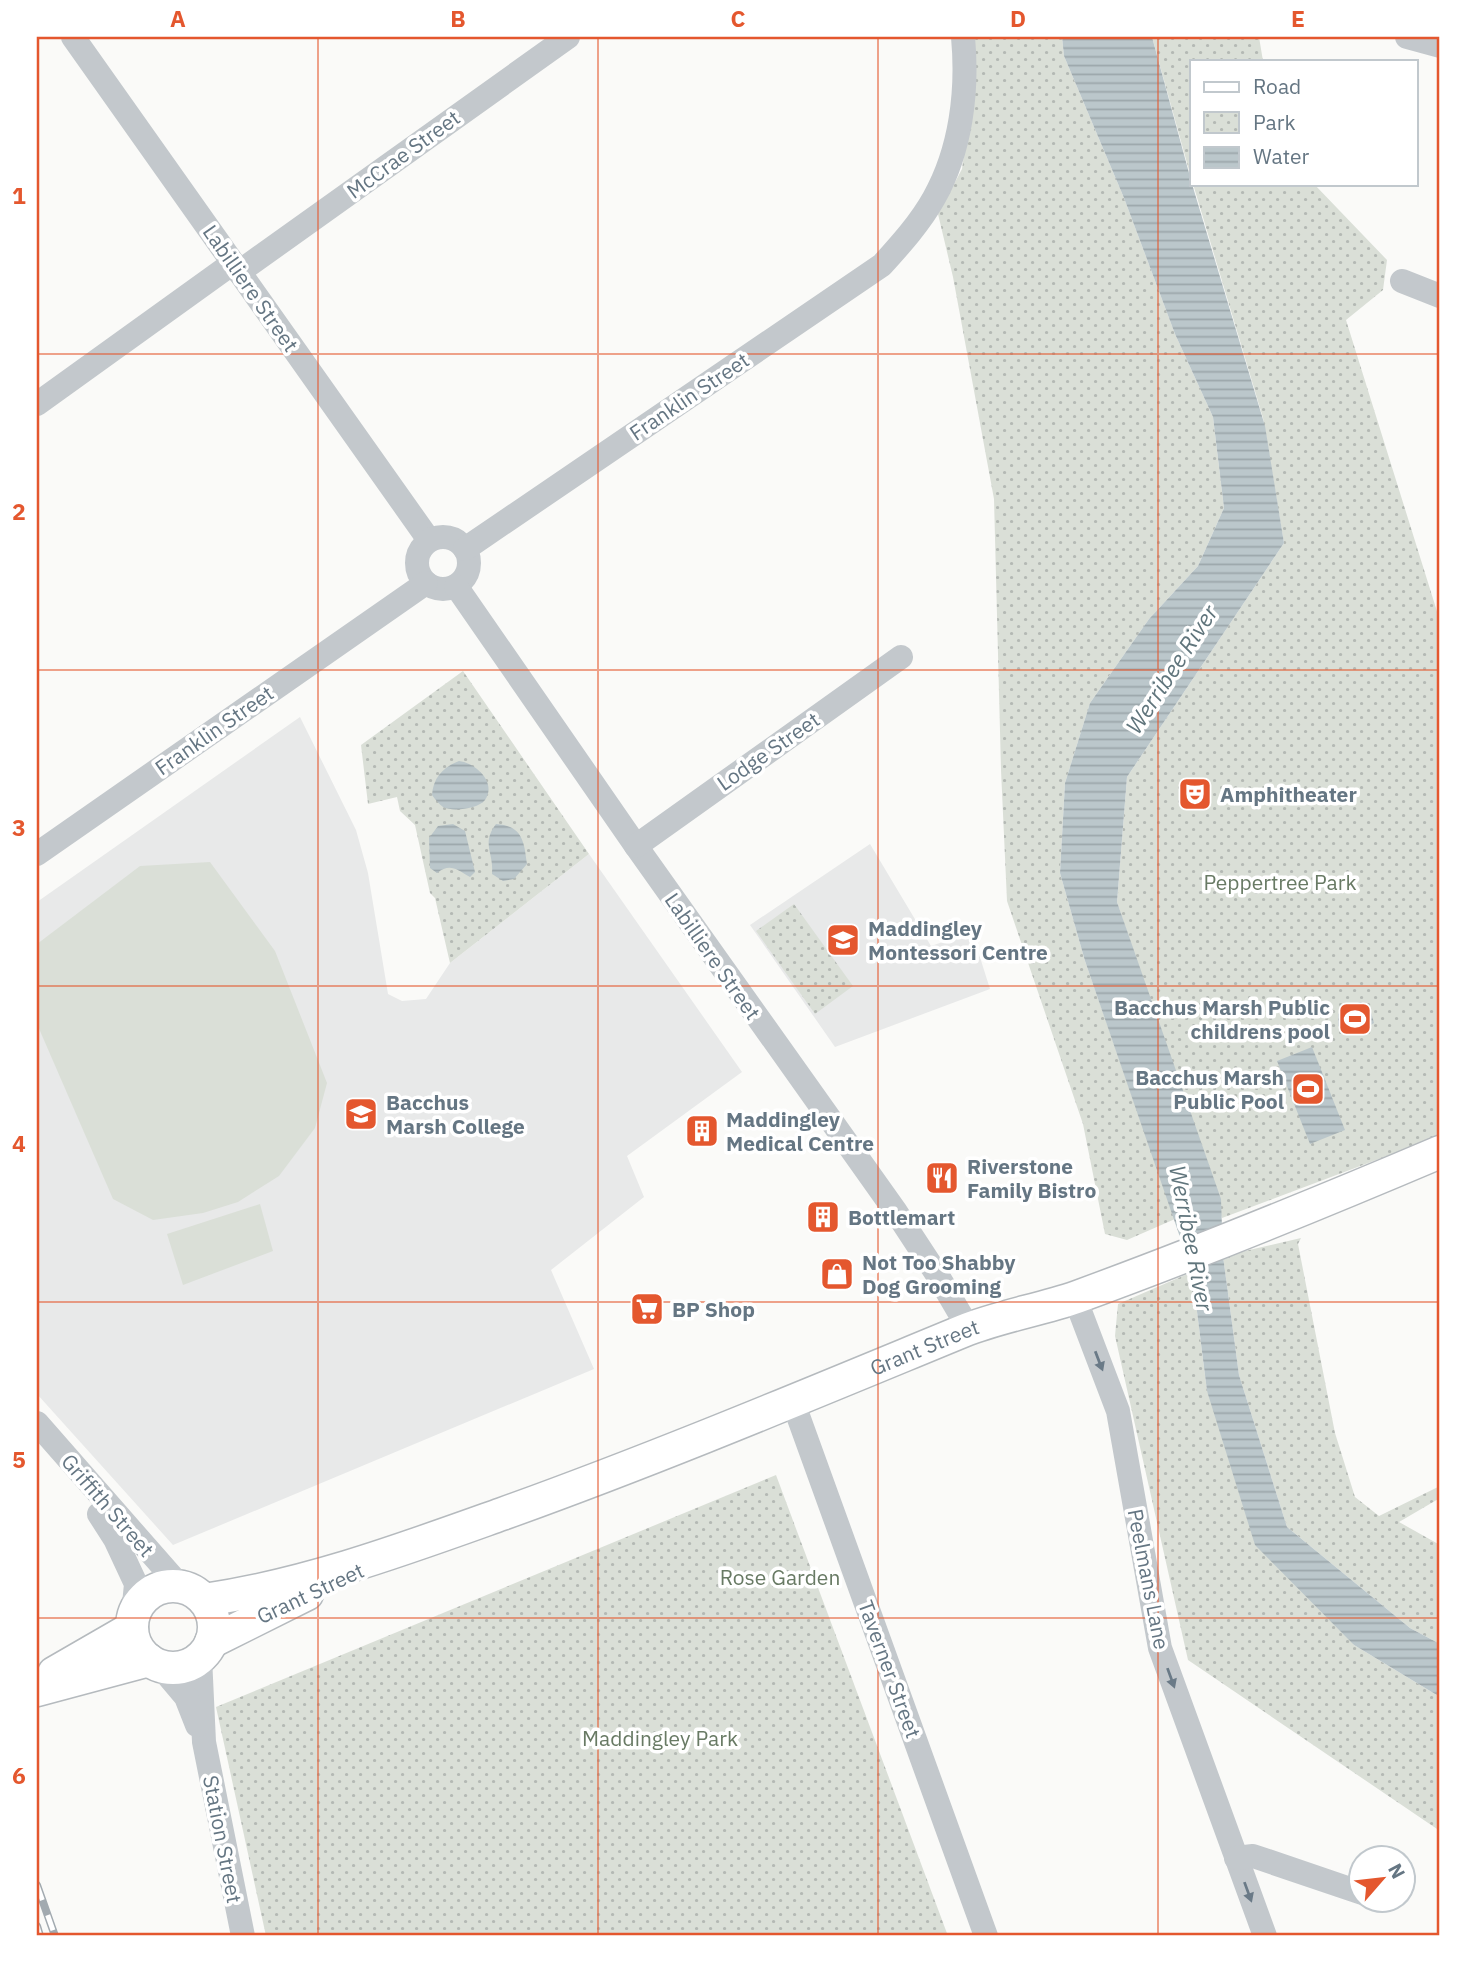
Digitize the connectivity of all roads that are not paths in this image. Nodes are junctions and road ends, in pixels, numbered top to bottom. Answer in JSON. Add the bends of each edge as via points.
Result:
{"nodes":[{"id":1,"x":73,"y":37,"type":"edge"},
{"id":2,"x":568,"y":37,"type":"edge"},
{"id":3,"x":963,"y":37,"type":"edge"},
{"id":4,"x":1407,"y":37,"type":"edge"},
{"id":5,"x":1440,"y":46,"type":"edge"},
{"id":6,"x":236,"y":267,"type":"junction"},
{"id":7,"x":1402,"y":281,"type":"dead end"},
{"id":8,"x":1440,"y":296,"type":"edge"},
{"id":9,"x":37,"y":404,"type":"edge"},
{"id":10,"x":429,"y":540,"type":"junction"},
{"id":11,"x":465,"y":549,"type":"junction"},
{"id":12,"x":426,"y":583,"type":"junction"},
{"id":13,"x":456,"y":586,"type":"junction"},
{"id":14,"x":901,"y":657,"type":"dead end"},
{"id":15,"x":636,"y":846,"type":"junction"},
{"id":16,"x":37,"y":854,"type":"edge"},
{"id":17,"x":1440,"y":1152,"type":"edge"},
{"id":18,"x":1075,"y":1298,"type":"junction"},
{"id":19,"x":969,"y":1329,"type":"junction"},
{"id":20,"x":793,"y":1402,"type":"junction"},
{"id":21,"x":37,"y":1423,"type":"edge"},
{"id":22,"x":37,"y":1431,"type":"edge"},
{"id":23,"x":410,"y":1547,"type":"junction"},
{"id":24,"x":192,"y":1593,"type":"junction"},
{"id":25,"x":133,"y":1622,"type":"junction"},
{"id":26,"x":205,"y":1650,"type":"junction"},
{"id":27,"x":154,"y":1662,"type":"junction"},
{"id":28,"x":37,"y":1681,"type":"edge"},
{"id":29,"x":37,"y":1690,"type":"edge"},
{"id":30,"x":204,"y":1742,"type":"junction"},
{"id":31,"x":1236,"y":1858,"type":"junction"},
{"id":32,"x":1348,"y":1888,"type":"edge"},
{"id":33,"x":243,"y":1936,"type":"edge"},
{"id":34,"x":986,"y":1936,"type":"edge"},
{"id":35,"x":1265,"y":1936,"type":"edge"}],
"edges":[{"from":1,"to":6,"type":"street","name":"Labilliere Street"},
{"from":2,"to":6,"type":"street","name":"McCrae Street"},
{"from":3,"to":11,"type":"street","name":"Franklin Street","via":[[967,72],[955,148],[934,197],[882,265]]},
{"from":4,"to":5,"type":"street"},
{"from":6,"to":9,"type":"street","name":"McCrae Street"},
{"from":6,"to":10,"type":"street","name":"Labilliere Street"},
{"from":7,"to":8,"type":"street"},
{"from":10,"to":11,"type":"street","via":[[449,537]]},
{"from":10,"to":12,"type":"street","via":[[417,556]]},
{"from":11,"to":13,"type":"street","via":[[468,571]]},
{"from":12,"to":13,"type":"street","via":[[447,589]]},
{"from":12,"to":16,"type":"street","name":"Franklin Street"},
{"from":13,"to":15,"type":"street","name":"Labilliere Street"},
{"from":14,"to":15,"type":"street","name":"Lodge Street"},
{"from":15,"to":19,"type":"street","name":"Labilliere Street","via":[[903,1223]]},
{"from":17,"to":18,"type":"main road","name":"Grant Street"},
{"from":18,"to":19,"type":"main road","name":"Grant Street"},
{"from":18,"to":31,"type":"street","name":"Peelmans Lane","one_way":true,"via":[[1118,1411],[1160,1648]]},
{"from":19,"to":20,"type":"main road","name":"Grant Street"},
{"from":20,"to":23,"type":"main road","name":"Grant Street","via":[[597,1480]]},
{"from":20,"to":34,"type":"street","name":"Taverner Street"},
{"from":21,"to":24,"type":"street","name":"Griffith Street"},
{"from":22,"to":25,"type":"street","name":"Griffith Street","via":[[115,1539],[136,1584]]},
{"from":23,"to":24,"type":"main road","name":"Grant Street","via":[[264,1590]]},
{"from":23,"to":26,"type":"main road","name":"Grant Street","via":[[260,1616]]},
{"from":24,"to":25,"type":"main road","via":[[166,1586],[153,1591],[139,1604]]},
{"from":24,"to":26,"type":"main road","via":[[213,1617],[214,1632]]},
{"from":25,"to":27,"type":"main road","via":[[139,1649]]},
{"from":25,"to":28,"type":"main road"},
{"from":26,"to":27,"type":"main road","via":[[181,1667]]},
{"from":26,"to":30,"type":"street","name":"Station Street"},
{"from":27,"to":29,"type":"main road"},
{"from":27,"to":30,"type":"street","name":"Station Street","via":[[186,1697]]},
{"from":30,"to":33,"type":"street","name":"Station Street"},
{"from":31,"to":32,"type":"street","via":[[1253,1856]]},
{"from":31,"to":35,"type":"street","name":"Peelmans Lane","one_way":true}]}
